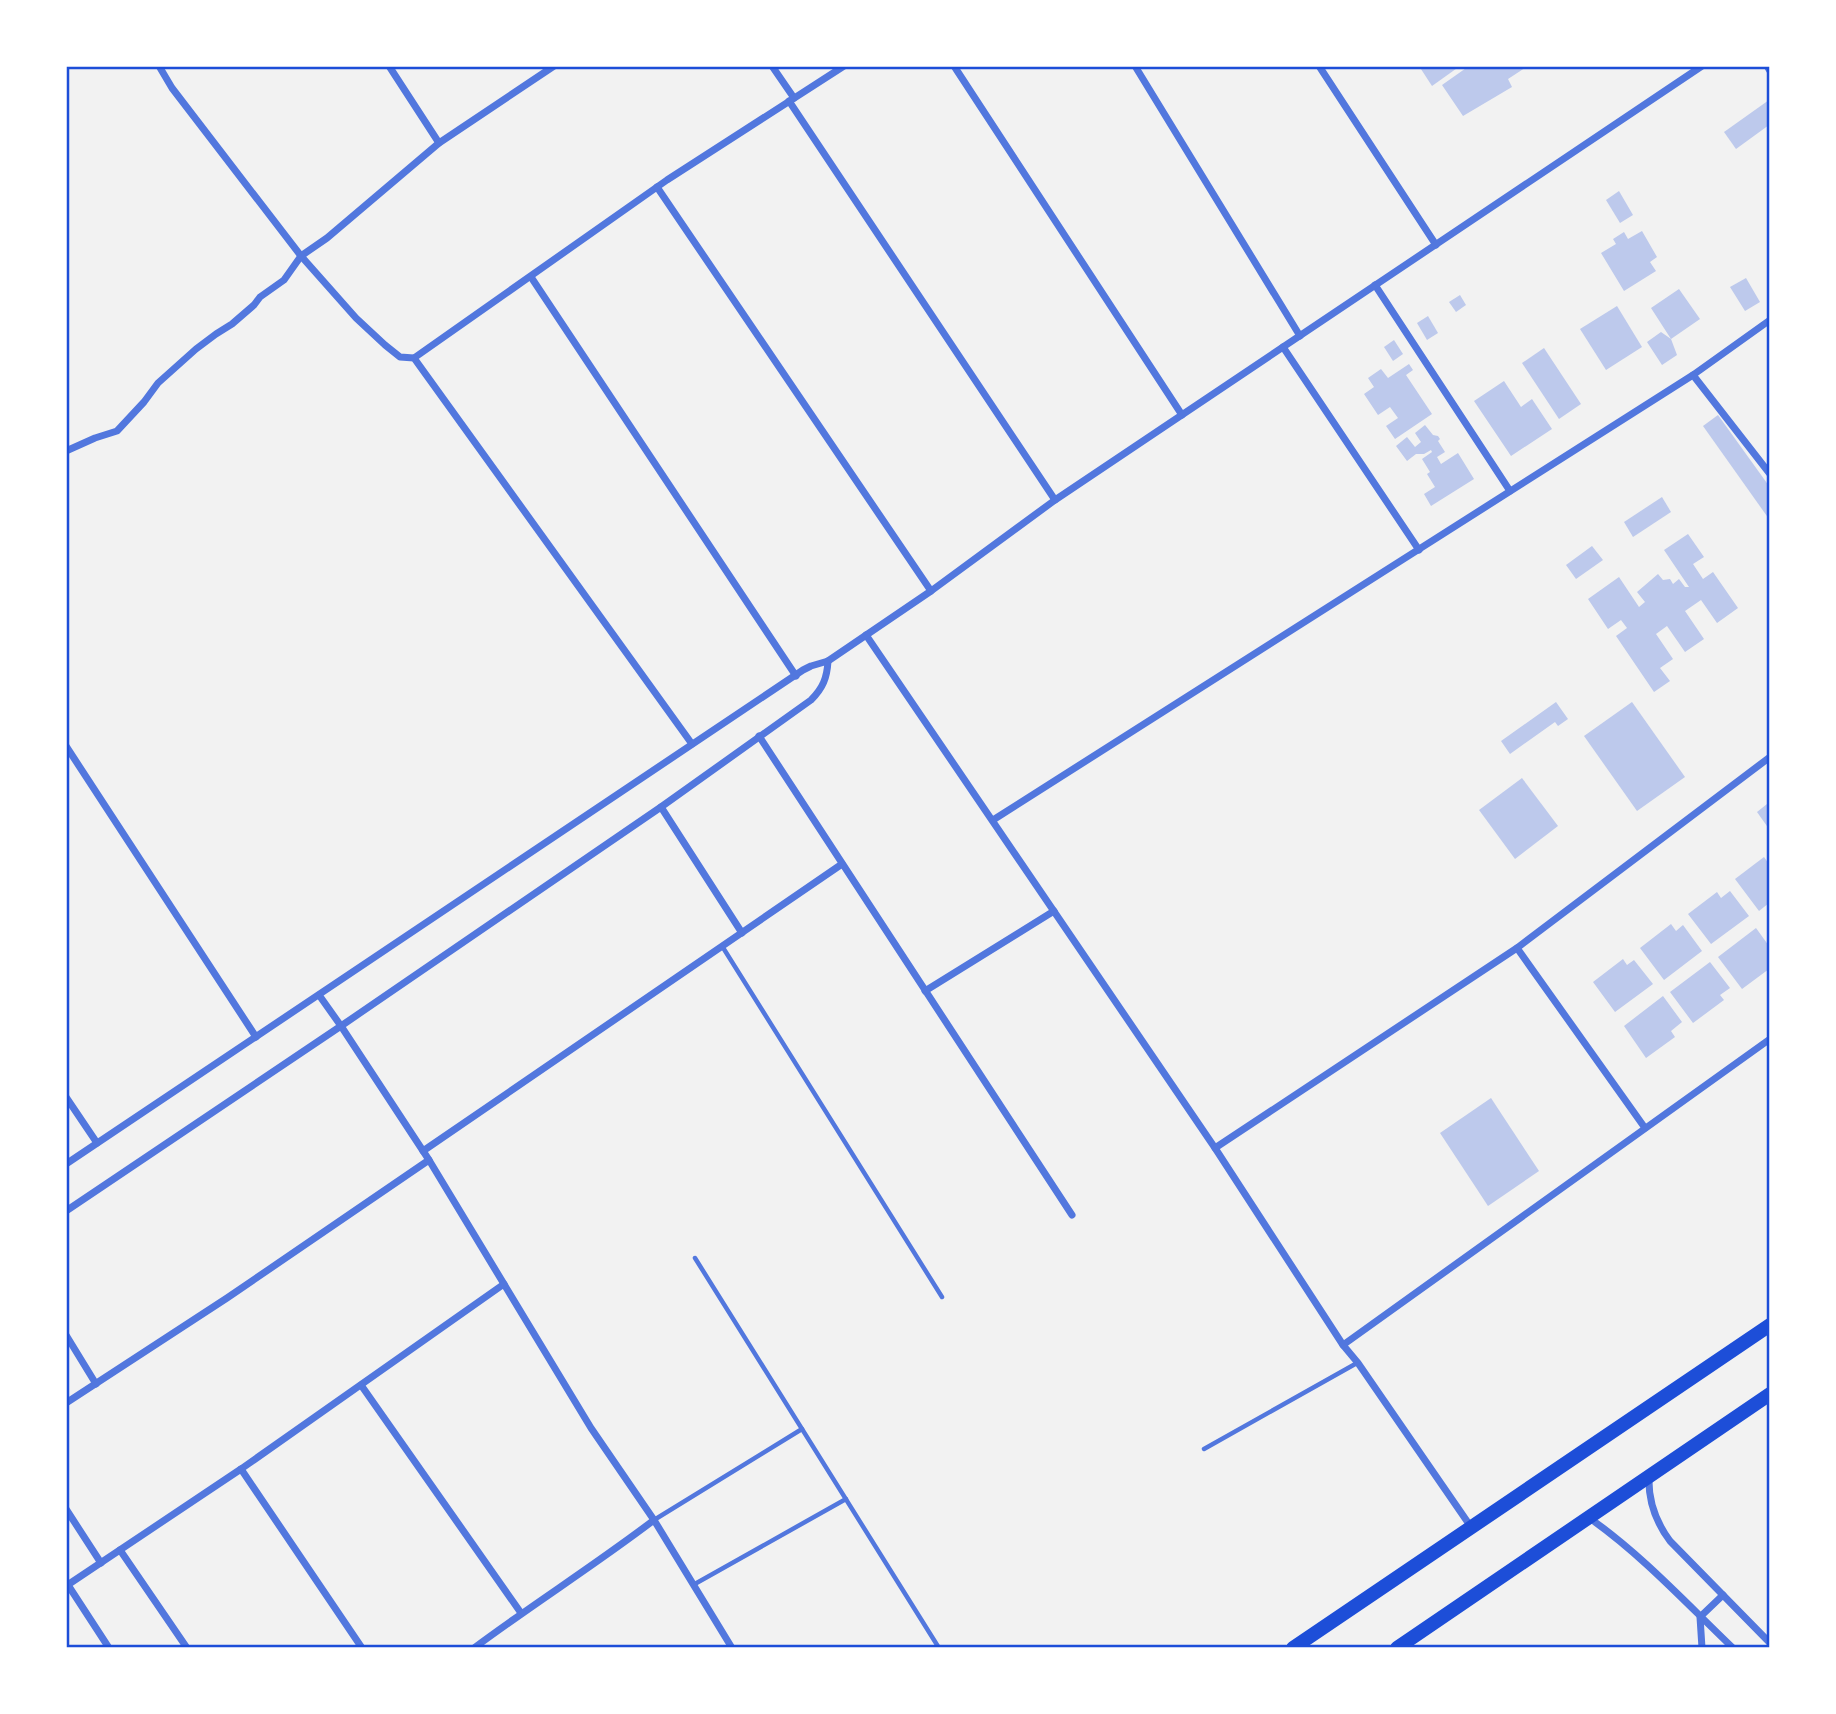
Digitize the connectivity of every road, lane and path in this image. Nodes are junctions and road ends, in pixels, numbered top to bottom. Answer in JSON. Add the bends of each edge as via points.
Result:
{"nodes":[{"id":1,"x":159,"y":66,"type":"edge"},
{"id":2,"x":389,"y":66,"type":"edge"},
{"id":3,"x":554,"y":66,"type":"edge"},
{"id":4,"x":772,"y":66,"type":"edge"},
{"id":5,"x":844,"y":66,"type":"edge"},
{"id":6,"x":954,"y":66,"type":"edge"},
{"id":7,"x":1135,"y":66,"type":"edge"},
{"id":8,"x":1319,"y":66,"type":"edge"},
{"id":9,"x":1702,"y":66,"type":"edge"},
{"id":10,"x":1767,"y":66,"type":"edge"},
{"id":11,"x":1769,"y":71,"type":"edge"},
{"id":12,"x":791,"y":100,"type":"junction"},
{"id":13,"x":439,"y":143,"type":"junction"},
{"id":14,"x":657,"y":187,"type":"junction"},
{"id":15,"x":1436,"y":245,"type":"junction"},
{"id":16,"x":301,"y":256,"type":"junction"},
{"id":17,"x":531,"y":276,"type":"junction"},
{"id":18,"x":1375,"y":285,"type":"junction"},
{"id":19,"x":1769,"y":320,"type":"edge"},
{"id":20,"x":1300,"y":336,"type":"junction"},
{"id":21,"x":1283,"y":348,"type":"junction"},
{"id":22,"x":414,"y":358,"type":"junction"},
{"id":23,"x":1693,"y":375,"type":"junction"},
{"id":24,"x":1182,"y":415,"type":"junction"},
{"id":25,"x":66,"y":451,"type":"edge"},
{"id":26,"x":1769,"y":474,"type":"edge"},
{"id":27,"x":1510,"y":491,"type":"junction"},
{"id":28,"x":1055,"y":500,"type":"junction"},
{"id":29,"x":1419,"y":550,"type":"junction"},
{"id":30,"x":931,"y":591,"type":"junction"},
{"id":31,"x":866,"y":635,"type":"junction"},
{"id":32,"x":828,"y":661,"type":"junction"},
{"id":33,"x":796,"y":676,"type":"junction"},
{"id":34,"x":759,"y":736,"type":"junction"},
{"id":35,"x":692,"y":744,"type":"junction"},
{"id":36,"x":66,"y":746,"type":"edge"},
{"id":37,"x":1769,"y":757,"type":"edge"},
{"id":38,"x":661,"y":807,"type":"junction"},
{"id":39,"x":993,"y":820,"type":"junction"},
{"id":40,"x":842,"y":864,"type":"junction"},
{"id":41,"x":1054,"y":911,"type":"junction"},
{"id":42,"x":742,"y":933,"type":"junction"},
{"id":43,"x":722,"y":946,"type":"junction"},
{"id":44,"x":1517,"y":948,"type":"junction"},
{"id":45,"x":925,"y":991,"type":"junction"},
{"id":46,"x":319,"y":995,"type":"junction"},
{"id":47,"x":341,"y":1026,"type":"junction"},
{"id":48,"x":256,"y":1037,"type":"junction"},
{"id":49,"x":1769,"y":1039,"type":"edge"},
{"id":50,"x":66,"y":1097,"type":"edge"},
{"id":51,"x":1645,"y":1128,"type":"junction"},
{"id":52,"x":97,"y":1143,"type":"junction"},
{"id":53,"x":1215,"y":1148,"type":"junction"},
{"id":54,"x":423,"y":1151,"type":"junction"},
{"id":55,"x":429,"y":1160,"type":"junction"},
{"id":56,"x":66,"y":1164,"type":"edge"},
{"id":57,"x":66,"y":1211,"type":"edge"},
{"id":58,"x":1072,"y":1215,"type":"dead end"},
{"id":59,"x":695,"y":1258,"type":"dead end"},
{"id":60,"x":504,"y":1284,"type":"junction"},
{"id":61,"x":942,"y":1297,"type":"dead end"},
{"id":62,"x":1769,"y":1325,"type":"edge"},
{"id":63,"x":66,"y":1335,"type":"edge"},
{"id":64,"x":1343,"y":1345,"type":"junction"},
{"id":65,"x":1358,"y":1363,"type":"junction"},
{"id":66,"x":96,"y":1384,"type":"junction"},
{"id":67,"x":361,"y":1385,"type":"junction"},
{"id":68,"x":1769,"y":1394,"type":"edge"},
{"id":69,"x":66,"y":1404,"type":"edge"},
{"id":70,"x":802,"y":1429,"type":"junction"},
{"id":71,"x":1204,"y":1448,"type":"dead end"},
{"id":72,"x":241,"y":1469,"type":"junction"},
{"id":73,"x":1649,"y":1475,"type":"junction"},
{"id":74,"x":846,"y":1499,"type":"junction"},
{"id":75,"x":66,"y":1509,"type":"edge"},
{"id":76,"x":1587,"y":1517,"type":"junction"},
{"id":77,"x":654,"y":1520,"type":"junction"},
{"id":78,"x":1472,"y":1527,"type":"junction"},
{"id":79,"x":120,"y":1550,"type":"junction"},
{"id":80,"x":101,"y":1563,"type":"junction"},
{"id":81,"x":67,"y":1585,"type":"edge"},
{"id":82,"x":693,"y":1585,"type":"junction"},
{"id":83,"x":1723,"y":1595,"type":"junction"},
{"id":84,"x":521,"y":1613,"type":"junction"},
{"id":85,"x":1700,"y":1616,"type":"junction"},
{"id":86,"x":1769,"y":1643,"type":"edge"},
{"id":87,"x":109,"y":1647,"type":"edge"},
{"id":88,"x":187,"y":1647,"type":"edge"},
{"id":89,"x":362,"y":1647,"type":"edge"},
{"id":90,"x":474,"y":1647,"type":"edge"},
{"id":91,"x":732,"y":1647,"type":"edge"},
{"id":92,"x":939,"y":1647,"type":"edge"},
{"id":93,"x":1293,"y":1647,"type":"edge"},
{"id":94,"x":1396,"y":1647,"type":"edge"},
{"id":95,"x":1702,"y":1647,"type":"edge"},
{"id":96,"x":1733,"y":1647,"type":"edge"}],
"edges":[{"from":1,"to":16,"type":"street"},
{"from":2,"to":13,"type":"street"},
{"from":3,"to":13,"type":"street"},
{"from":4,"to":12,"type":"street"},
{"from":5,"to":12,"type":"street"},
{"from":6,"to":24,"type":"street"},
{"from":7,"to":20,"type":"street"},
{"from":8,"to":15,"type":"street"},
{"from":9,"to":15,"type":"street"},
{"from":10,"to":11,"type":"street"},
{"from":12,"to":14,"type":"street"},
{"from":12,"to":28,"type":"street"},
{"from":13,"to":16,"type":"street"},
{"from":14,"to":17,"type":"street"},
{"from":14,"to":30,"type":"street"},
{"from":15,"to":18,"type":"street"},
{"from":16,"to":22,"type":"street","via":[[385,345],[400,356]]},
{"from":16,"to":25,"type":"street","via":[[284,280],[158,383],[117,431]]},
{"from":17,"to":22,"type":"street"},
{"from":17,"to":33,"type":"street"},
{"from":18,"to":20,"type":"street"},
{"from":18,"to":27,"type":"street"},
{"from":19,"to":23,"type":"street"},
{"from":20,"to":21,"type":"street"},
{"from":21,"to":24,"type":"street"},
{"from":21,"to":29,"type":"street"},
{"from":22,"to":35,"type":"street"},
{"from":23,"to":26,"type":"street"},
{"from":23,"to":27,"type":"street"},
{"from":24,"to":28,"type":"street"},
{"from":27,"to":29,"type":"street"},
{"from":28,"to":30,"type":"street"},
{"from":29,"to":39,"type":"street"},
{"from":30,"to":31,"type":"street"},
{"from":31,"to":32,"type":"street"},
{"from":31,"to":39,"type":"street"},
{"from":32,"to":33,"type":"street"},
{"from":32,"to":34,"type":"street","via":[[819,692]]},
{"from":33,"to":35,"type":"street"},
{"from":34,"to":38,"type":"street"},
{"from":34,"to":40,"type":"street"},
{"from":35,"to":46,"type":"street"},
{"from":36,"to":48,"type":"street"},
{"from":37,"to":44,"type":"street"},
{"from":38,"to":42,"type":"street"},
{"from":38,"to":47,"type":"street"},
{"from":39,"to":41,"type":"street"},
{"from":40,"to":42,"type":"street"},
{"from":40,"to":45,"type":"street"},
{"from":41,"to":45,"type":"street"},
{"from":41,"to":53,"type":"street"},
{"from":42,"to":43,"type":"street"},
{"from":43,"to":54,"type":"street"},
{"from":43,"to":61,"type":"lane"},
{"from":44,"to":51,"type":"street"},
{"from":44,"to":53,"type":"street"},
{"from":45,"to":58,"type":"street"},
{"from":46,"to":47,"type":"street"},
{"from":46,"to":48,"type":"street"},
{"from":47,"to":54,"type":"street"},
{"from":47,"to":57,"type":"street"},
{"from":48,"to":52,"type":"street"},
{"from":49,"to":51,"type":"street"},
{"from":50,"to":52,"type":"street"},
{"from":51,"to":64,"type":"street"},
{"from":52,"to":56,"type":"street"},
{"from":53,"to":64,"type":"street"},
{"from":54,"to":55,"type":"street"},
{"from":55,"to":60,"type":"street"},
{"from":55,"to":66,"type":"street"},
{"from":59,"to":70,"type":"lane"},
{"from":60,"to":67,"type":"street"},
{"from":60,"to":77,"type":"street","via":[[591,1428]]},
{"from":62,"to":78,"type":"main road"},
{"from":63,"to":66,"type":"street"},
{"from":64,"to":65,"type":"street"},
{"from":65,"to":71,"type":"lane"},
{"from":65,"to":78,"type":"street"},
{"from":66,"to":69,"type":"street"},
{"from":67,"to":72,"type":"street"},
{"from":67,"to":84,"type":"street"},
{"from":68,"to":73,"type":"main road"},
{"from":70,"to":74,"type":"lane"},
{"from":70,"to":77,"type":"lane"},
{"from":72,"to":79,"type":"street"},
{"from":72,"to":89,"type":"street"},
{"from":73,"to":76,"type":"main road"},
{"from":73,"to":83,"type":"street","via":[[1650,1499],[1662,1531]]},
{"from":74,"to":82,"type":"lane"},
{"from":74,"to":92,"type":"lane"},
{"from":75,"to":80,"type":"street"},
{"from":76,"to":85,"type":"street","via":[[1614,1535]]},
{"from":76,"to":94,"type":"main road"},
{"from":77,"to":82,"type":"street"},
{"from":77,"to":84,"type":"street"},
{"from":78,"to":93,"type":"main road"},
{"from":79,"to":80,"type":"street"},
{"from":79,"to":88,"type":"street"},
{"from":80,"to":81,"type":"street"},
{"from":81,"to":87,"type":"street"},
{"from":82,"to":91,"type":"street"},
{"from":83,"to":85,"type":"street"},
{"from":83,"to":86,"type":"street"},
{"from":84,"to":90,"type":"street"},
{"from":85,"to":95,"type":"street"},
{"from":85,"to":96,"type":"street"}]}
